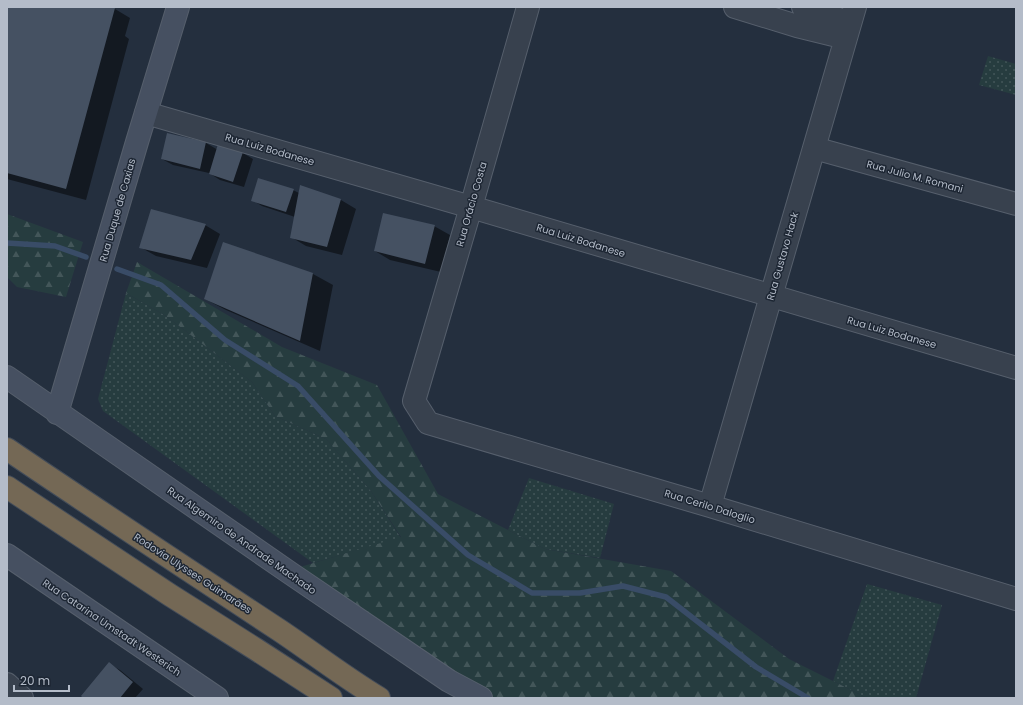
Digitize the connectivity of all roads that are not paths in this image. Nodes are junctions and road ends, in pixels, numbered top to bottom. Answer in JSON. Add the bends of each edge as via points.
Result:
{"nodes":[{"id":1,"x":178,"y":7,"type":"edge"},
{"id":2,"x":528,"y":7,"type":"edge"},
{"id":3,"x":735,"y":7,"type":"edge"},
{"id":4,"x":803,"y":7,"type":"edge"},
{"id":5,"x":851,"y":23,"type":"edge"},
{"id":6,"x":146,"y":113,"type":"junction"},
{"id":7,"x":814,"y":148,"type":"junction"},
{"id":8,"x":1016,"y":204,"type":"edge"},
{"id":9,"x":470,"y":207,"type":"junction"},
{"id":10,"x":770,"y":296,"type":"junction"},
{"id":11,"x":1016,"y":368,"type":"edge"},
{"id":12,"x":7,"y":377,"type":"edge"},
{"id":13,"x":414,"y":401,"type":"joint"},
{"id":14,"x":57,"y":413,"type":"junction"},
{"id":15,"x":7,"y":449,"type":"edge"},
{"id":16,"x":7,"y":487,"type":"edge"},
{"id":17,"x":710,"y":506,"type":"junction"},
{"id":18,"x":8,"y":559,"type":"edge"},
{"id":19,"x":1016,"y":599,"type":"edge"},
{"id":20,"x":7,"y":684,"type":"edge"},
{"id":21,"x":22,"y":698,"type":"edge"},
{"id":22,"x":217,"y":698,"type":"edge"},
{"id":23,"x":331,"y":698,"type":"edge"},
{"id":24,"x":379,"y":698,"type":"edge"},
{"id":25,"x":481,"y":698,"type":"edge"}],
"edges":[{"from":1,"to":6,"type":"street","name":"Rua Duque de Caxias"},
{"from":2,"to":9,"type":"street","name":"Rua Orácio Costa"},
{"from":3,"to":5,"type":"street","via":[[797,26]]},
{"from":4,"to":5,"type":"street"},
{"from":5,"to":7,"type":"street","name":"Rua Gustavo Hack"},
{"from":6,"to":9,"type":"street","name":"Rua Luiz Bodanese"},
{"from":6,"to":14,"type":"street","name":"Rua Duque de Caxias"},
{"from":7,"to":8,"type":"street","name":"Rua Julio M. Romani"},
{"from":7,"to":10,"type":"street","name":"Rua Gustavo Hack"},
{"from":9,"to":10,"type":"street","name":"Rua Luiz Bodanese"},
{"from":9,"to":13,"type":"street","name":"Rua Orácio Costa"},
{"from":10,"to":11,"type":"street","name":"Rua Luiz Bodanese"},
{"from":10,"to":17,"type":"street","name":"Rua Gustavo Hack"},
{"from":12,"to":14,"type":"street","name":"Rua Algemiro de Andrade Machado"},
{"from":13,"to":17,"type":"street","name":"Rua Cerilo Daloglio","via":[[428,423]]},
{"from":14,"to":25,"type":"street","name":"Rua Algemiro de Andrade Machado","via":[[449,681]]},
{"from":15,"to":24,"type":"highway","name":"Rodovia Ulysses Guimarães"},
{"from":16,"to":23,"type":"highway"},
{"from":17,"to":19,"type":"street","name":"Rua Cerilo Daloglio"},
{"from":18,"to":22,"type":"street","name":"Rua Catarina Umstadt Westerich"},
{"from":20,"to":21,"type":"street"}]}
